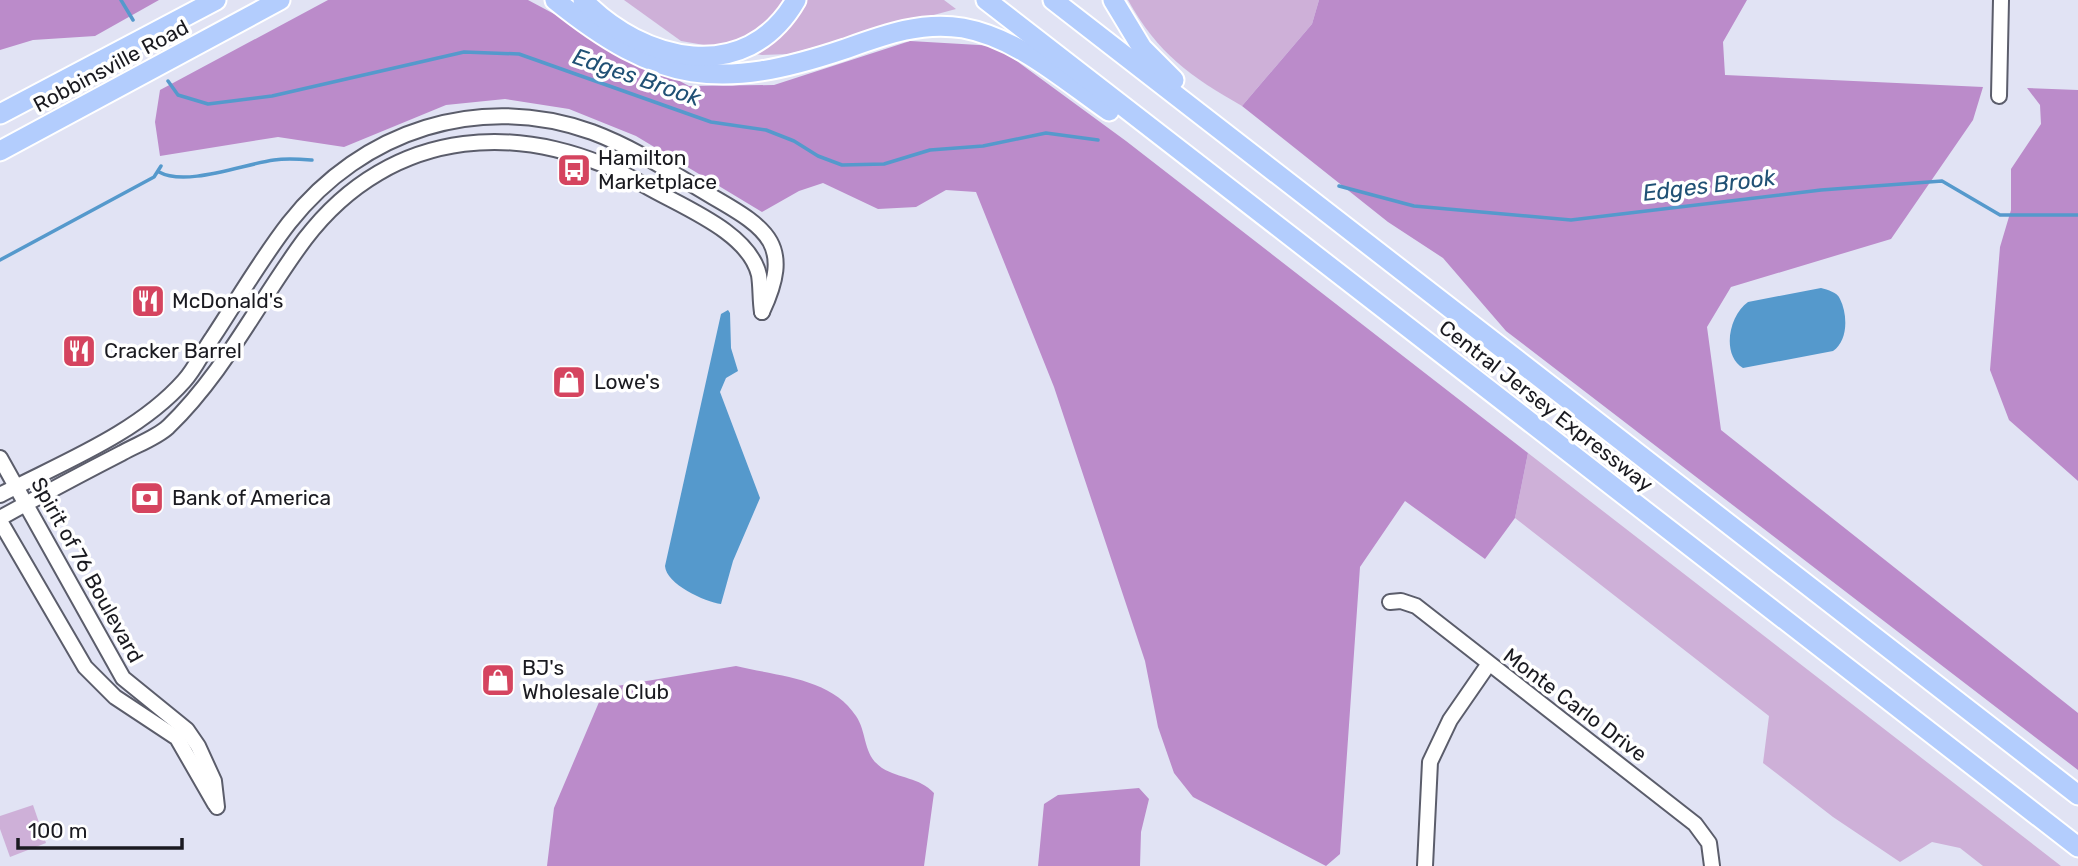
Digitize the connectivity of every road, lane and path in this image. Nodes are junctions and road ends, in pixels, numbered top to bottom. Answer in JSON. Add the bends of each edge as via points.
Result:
{"nodes":[{"id":1,"x":199,"y":0,"type":"edge"},
{"id":2,"x":216,"y":0,"type":"edge"},
{"id":3,"x":280,"y":0,"type":"edge"},
{"id":4,"x":555,"y":0,"type":"edge"},
{"id":5,"x":583,"y":0,"type":"edge"},
{"id":6,"x":796,"y":0,"type":"edge"},
{"id":7,"x":986,"y":0,"type":"edge"},
{"id":8,"x":1053,"y":0,"type":"edge"},
{"id":9,"x":1113,"y":0,"type":"edge"},
{"id":10,"x":2001,"y":0,"type":"edge"},
{"id":11,"x":132,"y":44,"type":"junction"},
{"id":12,"x":1999,"y":96,"type":"dead end"},
{"id":13,"x":0,"y":114,"type":"edge"},
{"id":14,"x":0,"y":151,"type":"edge"},
{"id":15,"x":1339,"y":222,"type":"junction"},
{"id":16,"x":1499,"y":398,"type":"junction"},
{"id":17,"x":0,"y":458,"type":"edge"},
{"id":18,"x":16,"y":487,"type":"junction"},
{"id":19,"x":0,"y":495,"type":"edge"},
{"id":20,"x":26,"y":503,"type":"junction"},
{"id":21,"x":0,"y":519,"type":"edge"},
{"id":22,"x":1390,"y":602,"type":"dead end"},
{"id":23,"x":1488,"y":665,"type":"junction"},
{"id":24,"x":2078,"y":795,"type":"edge"},
{"id":25,"x":2078,"y":847,"type":"edge"},
{"id":26,"x":1425,"y":866,"type":"edge"},
{"id":27,"x":1712,"y":866,"type":"edge"}],
"edges":[{"from":1,"to":11,"type":"highway"},
{"from":2,"to":11,"type":"highway","name":"Robbinsville Road"},
{"from":3,"to":14,"type":"highway","name":"Robbinsville Road"},
{"from":4,"to":16,"type":"highway","via":[[596,33],[640,57],[713,74],[763,73],[790,67],[920,27],[960,28],[1000,39],[1145,136],[1301,256]]},
{"from":5,"to":6,"type":"highway","via":[[644,43],[670,53],[705,57],[753,44],[780,23]]},
{"from":7,"to":16,"type":"highway","name":"Central Jersey Expressway"},
{"from":8,"to":15,"type":"highway","name":"Central Jersey Expressway"},
{"from":9,"to":15,"type":"highway","via":[[1157,65]]},
{"from":10,"to":12,"type":"street"},
{"from":11,"to":13,"type":"highway","name":"Robbinsville Road"},
{"from":15,"to":24,"type":"highway","name":"Central Jersey Expressway"},
{"from":16,"to":25,"type":"highway","name":"Central Jersey Expressway"},
{"from":17,"to":18,"type":"street","name":"Spirit of 76 Boulevard"},
{"from":18,"to":19,"type":"street"},
{"from":18,"to":20,"type":"street","name":"Spirit of 76 Boulevard"},
{"from":18,"to":20,"type":"street","via":[[138,421],[184,381],[265,256],[312,195],[332,176],[403,134],[469,116],[553,121],[627,147],[742,214],[772,240],[776,257],[771,292],[762,312],[759,278],[744,244],[616,168],[548,145],[469,142],[435,148],[393,164],[329,211],[222,366],[166,429]]},
{"from":20,"to":21,"type":"street"},
{"from":20,"to":21,"type":"street","name":"Spirit of 76 Boulevard","via":[[123,678],[187,730],[198,746],[214,780],[217,807],[177,738],[114,697],[85,667]]},
{"from":22,"to":23,"type":"street","name":"Monte Carlo Drive","via":[[1416,606]]},
{"from":23,"to":26,"type":"street","via":[[1450,720],[1430,762]]},
{"from":23,"to":27,"type":"street","name":"Monte Carlo Drive","via":[[1695,824],[1709,843]]}]}
